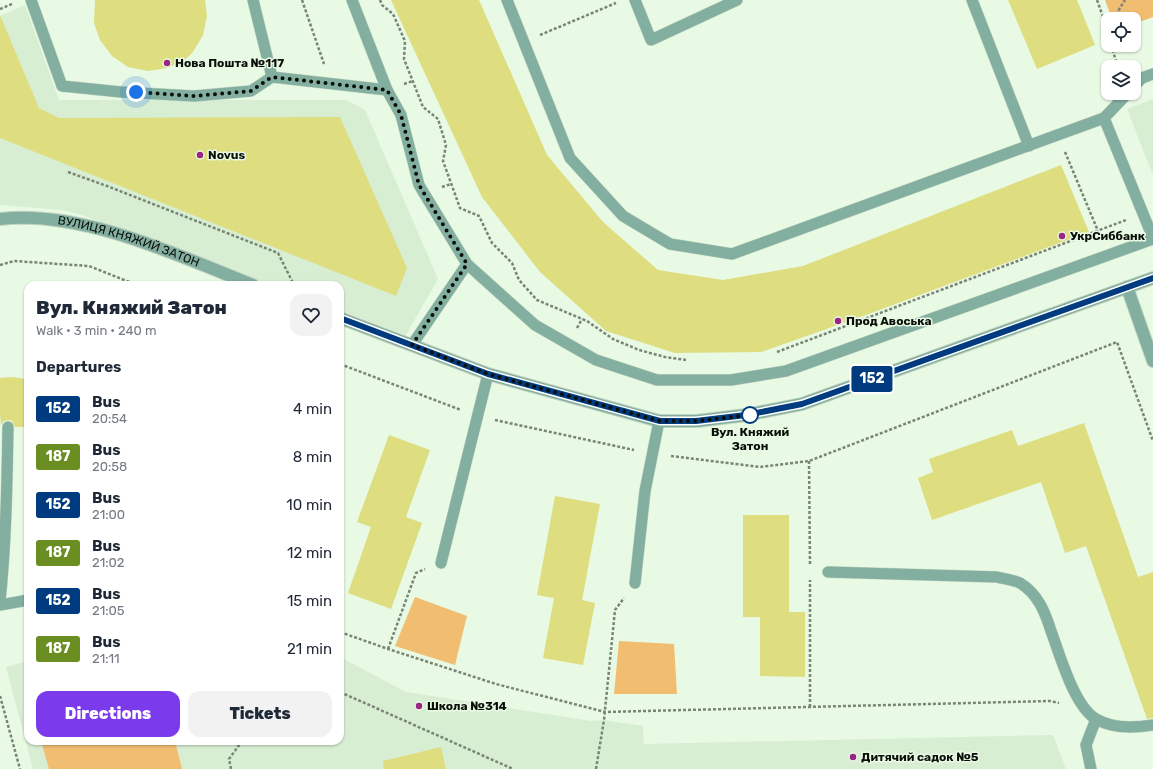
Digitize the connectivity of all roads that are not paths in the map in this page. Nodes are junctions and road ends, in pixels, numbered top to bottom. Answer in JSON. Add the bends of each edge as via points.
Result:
{"nodes":[{"id":1,"x":31,"y":0,"type":"edge"},
{"id":2,"x":253,"y":0,"type":"edge"},
{"id":3,"x":352,"y":0,"type":"edge"},
{"id":4,"x":507,"y":0,"type":"edge"},
{"id":5,"x":635,"y":0,"type":"edge"},
{"id":6,"x":737,"y":0,"type":"edge"},
{"id":7,"x":972,"y":0,"type":"edge"},
{"id":8,"x":1153,"y":74,"type":"edge"},
{"id":9,"x":272,"y":77,"type":"junction"},
{"id":10,"x":1141,"y":79,"type":"edge"},
{"id":11,"x":387,"y":90,"type":"junction"},
{"id":12,"x":1121,"y":100,"type":"edge"},
{"id":13,"x":1104,"y":118,"type":"junction"},
{"id":14,"x":1029,"y":146,"type":"junction"},
{"id":15,"x":0,"y":219,"type":"edge"},
{"id":16,"x":1153,"y":239,"type":"edge"},
{"id":17,"x":467,"y":264,"type":"junction"},
{"id":18,"x":1153,"y":278,"type":"edge"},
{"id":19,"x":243,"y":281,"type":"edge"},
{"id":20,"x":1127,"y":287,"type":"junction"},
{"id":21,"x":344,"y":320,"type":"edge"},
{"id":22,"x":412,"y":345,"type":"junction"},
{"id":23,"x":1153,"y":361,"type":"edge"},
{"id":24,"x":488,"y":374,"type":"junction"},
{"id":25,"x":660,"y":421,"type":"junction"},
{"id":26,"x":8,"y":427,"type":"dead end"},
{"id":27,"x":440,"y":563,"type":"road end"},
{"id":28,"x":828,"y":572,"type":"dead end"},
{"id":29,"x":635,"y":582,"type":"road end"},
{"id":30,"x":0,"y":601,"type":"edge"},
{"id":31,"x":24,"y":601,"type":"edge"},
{"id":32,"x":0,"y":605,"type":"edge"},
{"id":33,"x":1096,"y":719,"type":"junction"},
{"id":34,"x":1153,"y":726,"type":"edge"},
{"id":35,"x":1091,"y":769,"type":"edge"}],
"edges":[{"from":1,"to":9,"type":"lane","via":[[62,86],[194,96],[251,91]]},
{"from":2,"to":9,"type":"lane"},
{"from":3,"to":11,"type":"lane"},
{"from":4,"to":14,"type":"lane","via":[[570,158],[623,216],[670,244],[732,254]]},
{"from":5,"to":6,"type":"lane","via":[[651,40]]},
{"from":7,"to":14,"type":"lane"},
{"from":8,"to":10,"type":"lane"},
{"from":9,"to":11,"type":"lane"},
{"from":11,"to":17,"type":"lane","via":[[401,115],[419,185]]},
{"from":12,"to":13,"type":"lane"},
{"from":13,"to":14,"type":"lane"},
{"from":13,"to":16,"type":"lane"},
{"from":15,"to":19,"type":"street","name":"ВУЛИЦЯ КНЯЖИЙ ЗАТОН","via":[[29,218],[70,222],[128,237]]},
{"from":16,"to":17,"type":"lane","via":[[786,371],[731,380],[657,380],[596,360],[535,325]]},
{"from":17,"to":22,"type":"lane"},
{"from":18,"to":20,"type":"street"},
{"from":20,"to":23,"type":"street"},
{"from":20,"to":25,"type":"street","via":[[802,404],[696,421]]},
{"from":21,"to":22,"type":"street"},
{"from":22,"to":24,"type":"street"},
{"from":24,"to":25,"type":"street"},
{"from":24,"to":27,"type":"lane"},
{"from":25,"to":29,"type":"lane","via":[[645,491]]},
{"from":26,"to":30,"type":"lane"},
{"from":28,"to":33,"type":"lane","via":[[997,578],[1019,582],[1035,595],[1045,612],[1065,670],[1082,706]]},
{"from":31,"to":32,"type":"lane"},
{"from":33,"to":34,"type":"lane","via":[[1114,725],[1137,728]]},
{"from":33,"to":35,"type":"lane","via":[[1086,745]]}]}
